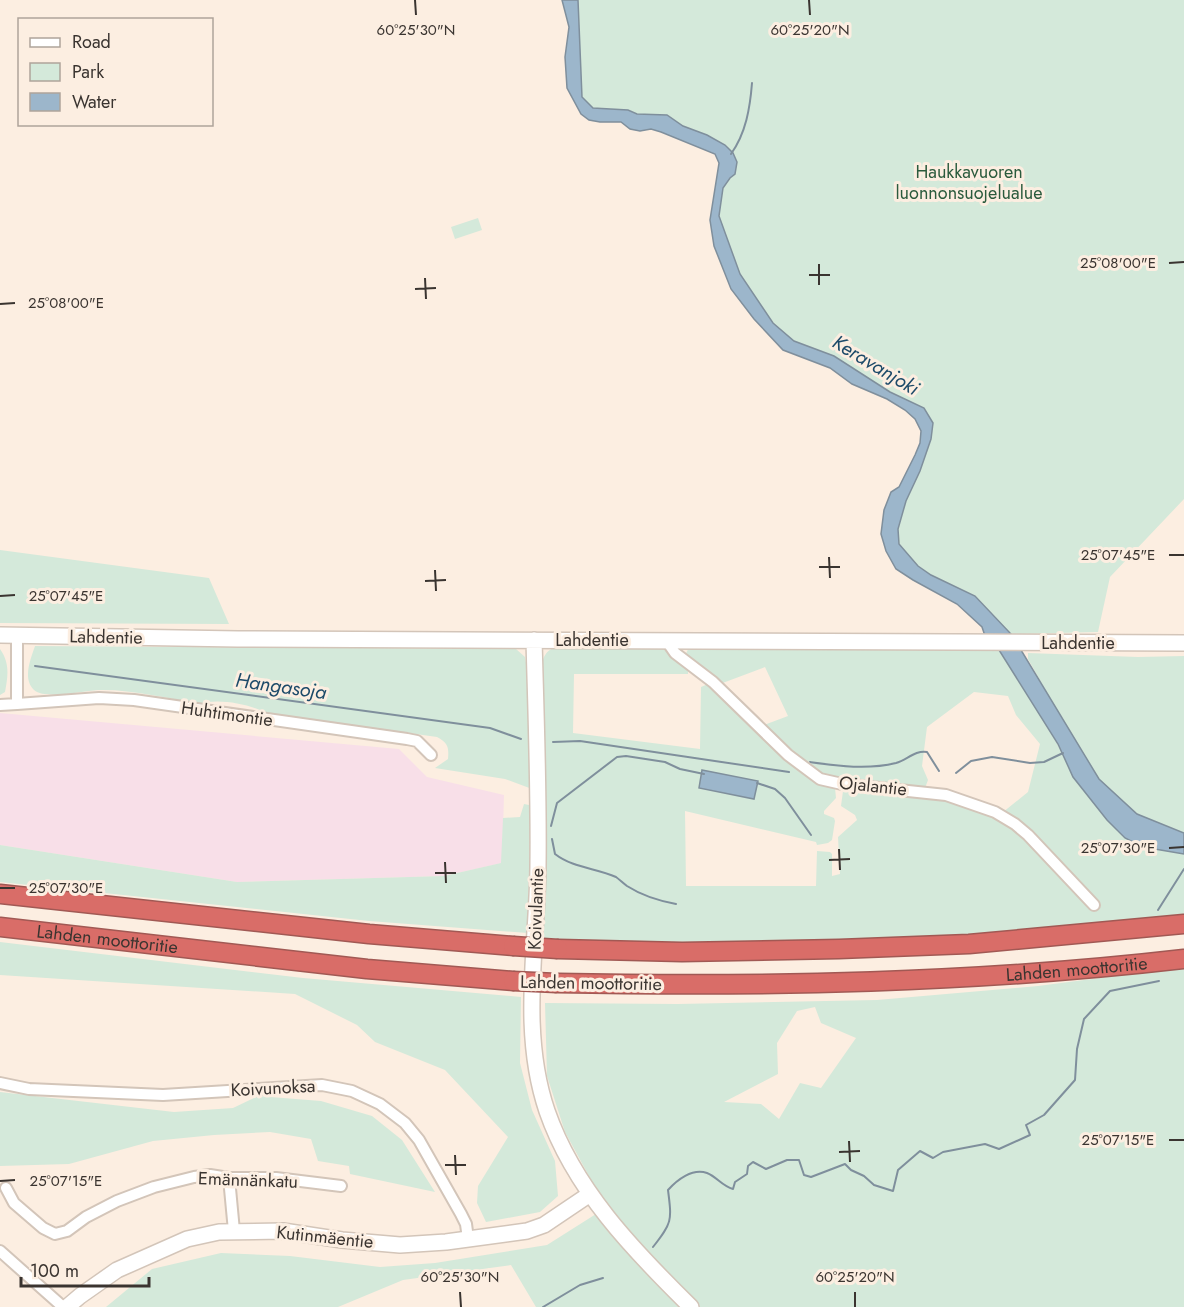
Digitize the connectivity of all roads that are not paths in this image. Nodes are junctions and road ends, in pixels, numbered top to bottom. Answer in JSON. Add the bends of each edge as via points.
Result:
{"nodes":[{"id":1,"x":0,"y":635,"type":"edge"},
{"id":2,"x":18,"y":636,"type":"junction"},
{"id":3,"x":534,"y":640,"type":"junction"},
{"id":4,"x":666,"y":640,"type":"junction"},
{"id":5,"x":1184,"y":644,"type":"edge"},
{"id":6,"x":17,"y":704,"type":"junction"},
{"id":7,"x":0,"y":705,"type":"edge"},
{"id":8,"x":431,"y":755,"type":"dead end"},
{"id":9,"x":0,"y":894,"type":"edge"},
{"id":10,"x":1094,"y":905,"type":"dead end"},
{"id":11,"x":1184,"y":924,"type":"edge"},
{"id":12,"x":0,"y":927,"type":"edge"},
{"id":13,"x":1184,"y":959,"type":"edge"},
{"id":14,"x":0,"y":1083,"type":"edge"},
{"id":15,"x":229,"y":1178,"type":"junction"},
{"id":16,"x":341,"y":1186,"type":"dead end"},
{"id":17,"x":6,"y":1188,"type":"dead end"},
{"id":18,"x":590,"y":1194,"type":"junction"},
{"id":19,"x":234,"y":1231,"type":"junction"},
{"id":20,"x":468,"y":1239,"type":"junction"},
{"id":21,"x":0,"y":1251,"type":"edge"},
{"id":22,"x":65,"y":1307,"type":"edge"},
{"id":23,"x":691,"y":1307,"type":"edge"}],
"edges":[{"from":1,"to":2,"type":"street","name":"Lahdentie"},
{"from":2,"to":3,"type":"street","name":"Lahdentie"},
{"from":2,"to":6,"type":"street"},
{"from":3,"to":4,"type":"street","name":"Lahdentie"},
{"from":3,"to":18,"type":"street","name":"Koivulantie","via":[[538,800],[532,1002],[535,1065],[558,1138]]},
{"from":4,"to":5,"type":"street","name":"Lahdentie"},
{"from":4,"to":10,"type":"street","name":"Ojalantie","via":[[675,653],[713,681],[788,755],[820,779],[946,795],[995,812],[1028,835]]},
{"from":6,"to":7,"type":"street","name":"Huhtimontie"},
{"from":6,"to":8,"type":"street","name":"Huhtimontie","via":[[99,698],[134,700],[417,741]]},
{"from":9,"to":11,"type":"highway","name":"Lahden moottoritie","bridge":true,"via":[[369,934],[558,949],[682,952],[969,944]]},
{"from":12,"to":13,"type":"highway","name":"Lahden moottoritie","bridge":true,"via":[[368,969],[557,983],[839,984],[970,978]]},
{"from":14,"to":20,"type":"street","name":"Koivunoksa","via":[[29,1089],[164,1095],[322,1085],[352,1091],[380,1104],[419,1140],[462,1214]]},
{"from":15,"to":16,"type":"street","name":"Emännänkatu","via":[[276,1178]]},
{"from":15,"to":17,"type":"street","name":"Emännänkatu","via":[[210,1175],[154,1187],[117,1201],[55,1234],[14,1203]]},
{"from":15,"to":19,"type":"street"},
{"from":18,"to":20,"type":"street","name":"Kutinmäentie","via":[[544,1225]]},
{"from":18,"to":23,"type":"street","name":"Koivulantie","via":[[645,1262]]},
{"from":19,"to":20,"type":"street","name":"Kutinmäentie","via":[[288,1231],[400,1245]]},
{"from":19,"to":22,"type":"street","name":"Kutinmäentie","via":[[187,1239],[159,1250],[117,1270]]},
{"from":21,"to":22,"type":"street"}]}
